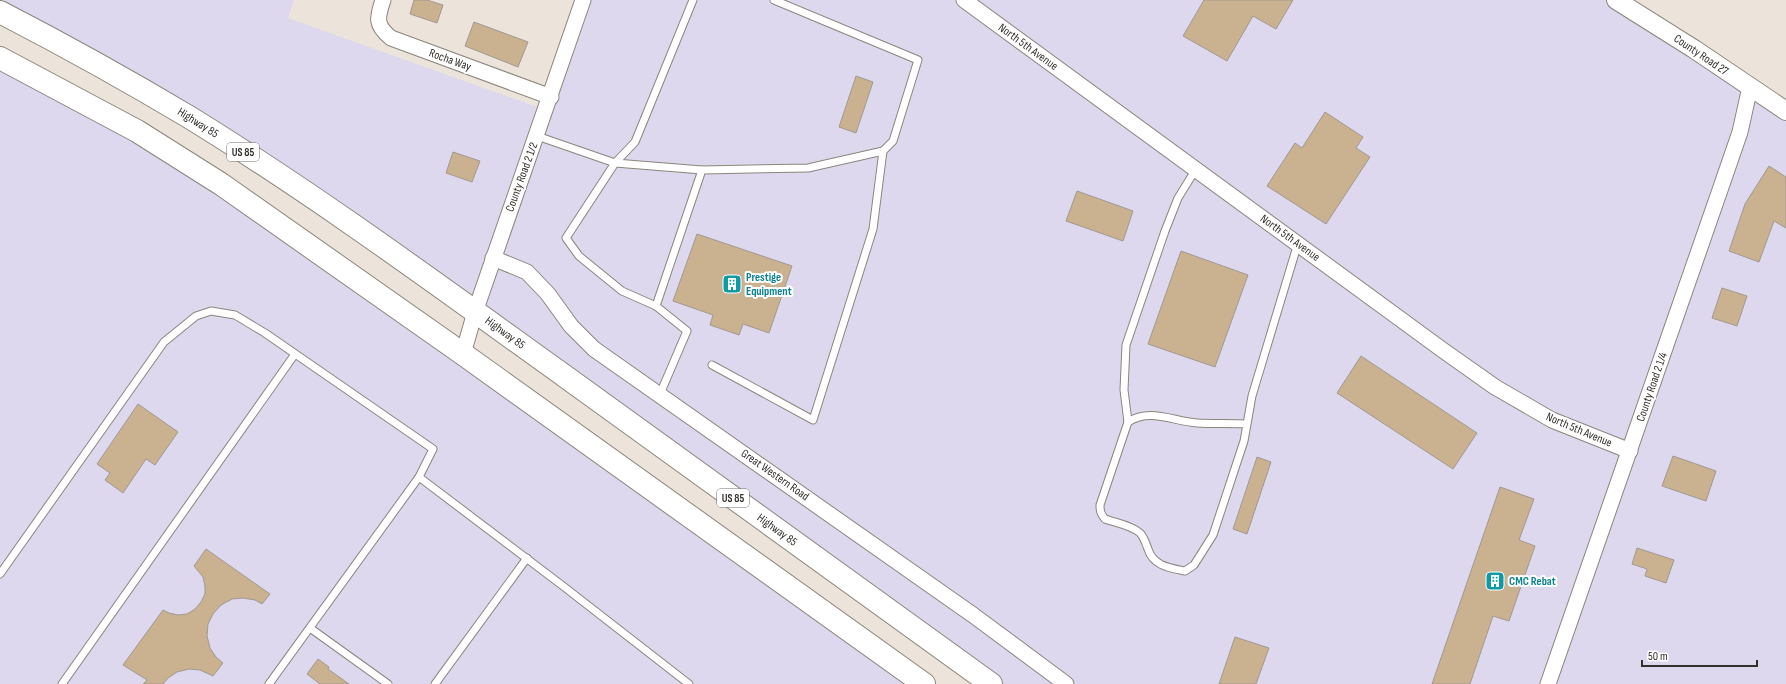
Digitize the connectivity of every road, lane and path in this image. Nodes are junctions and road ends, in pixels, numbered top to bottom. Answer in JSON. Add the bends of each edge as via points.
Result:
{"nodes":[{"id":1,"x":383,"y":0,"type":"edge"},
{"id":2,"x":583,"y":0,"type":"edge"},
{"id":3,"x":693,"y":0,"type":"edge"},
{"id":4,"x":774,"y":0,"type":"edge"},
{"id":5,"x":964,"y":0,"type":"edge"},
{"id":6,"x":1616,"y":0,"type":"edge"},
{"id":7,"x":0,"y":12,"type":"edge"},
{"id":8,"x":0,"y":58,"type":"edge"},
{"id":9,"x":1750,"y":88,"type":"junction"},
{"id":10,"x":551,"y":97,"type":"junction"},
{"id":11,"x":1786,"y":110,"type":"edge"},
{"id":12,"x":537,"y":136,"type":"junction"},
{"id":13,"x":883,"y":151,"type":"junction"},
{"id":14,"x":615,"y":162,"type":"junction"},
{"id":15,"x":1196,"y":169,"type":"junction"},
{"id":16,"x":702,"y":170,"type":"junction"},
{"id":17,"x":1298,"y":243,"type":"junction"},
{"id":18,"x":493,"y":258,"type":"junction"},
{"id":19,"x":656,"y":306,"type":"junction"},
{"id":20,"x":474,"y":312,"type":"junction"},
{"id":21,"x":295,"y":354,"type":"junction"},
{"id":22,"x":463,"y":354,"type":"junction"},
{"id":23,"x":712,"y":365,"type":"dead end"},
{"id":24,"x":660,"y":394,"type":"junction"},
{"id":25,"x":1128,"y":422,"type":"junction"},
{"id":26,"x":1247,"y":424,"type":"junction"},
{"id":27,"x":1630,"y":451,"type":"junction"},
{"id":28,"x":419,"y":477,"type":"junction"},
{"id":29,"x":526,"y":558,"type":"junction"},
{"id":30,"x":0,"y":574,"type":"edge"},
{"id":31,"x":310,"y":628,"type":"junction"},
{"id":32,"x":62,"y":684,"type":"edge"},
{"id":33,"x":269,"y":684,"type":"edge"},
{"id":34,"x":388,"y":684,"type":"edge"},
{"id":35,"x":435,"y":684,"type":"edge"},
{"id":36,"x":689,"y":684,"type":"edge"},
{"id":37,"x":924,"y":684,"type":"edge"},
{"id":38,"x":991,"y":684,"type":"edge"},
{"id":39,"x":1066,"y":684,"type":"edge"},
{"id":40,"x":1548,"y":684,"type":"edge"}],
"edges":[{"from":1,"to":10,"type":"street","name":"Rocha Way","via":[[377,16],[379,23],[391,38]]},
{"from":2,"to":10,"type":"street","name":"County Road 2 1/2"},
{"from":3,"to":14,"type":"lane","via":[[635,142]]},
{"from":4,"to":13,"type":"lane","via":[[918,60],[893,141]]},
{"from":5,"to":15,"type":"street","name":"North 5th Avenue"},
{"from":6,"to":9,"type":"street","name":"County Road 27"},
{"from":7,"to":20,"type":"highway","name":"Highway 85","number":"US 85","via":[[100,64],[191,118],[359,230]]},
{"from":8,"to":22,"type":"highway","via":[[130,128],[192,165]]},
{"from":9,"to":11,"type":"street","name":"County Road 27"},
{"from":9,"to":27,"type":"street","name":"County Road 2 1/4","via":[[1737,139]]},
{"from":10,"to":12,"type":"street","name":"County Road 2 1/2"},
{"from":12,"to":14,"type":"lane"},
{"from":12,"to":18,"type":"street","name":"County Road 2 1/2"},
{"from":13,"to":16,"type":"lane","via":[[808,168]]},
{"from":13,"to":23,"type":"lane","via":[[873,229],[813,420]]},
{"from":14,"to":16,"type":"lane"},
{"from":14,"to":19,"type":"lane","via":[[566,238],[579,256],[622,291]]},
{"from":15,"to":17,"type":"street","name":"North 5th Avenue"},
{"from":15,"to":25,"type":"lane","via":[[1175,204],[1126,345],[1124,390]]},
{"from":16,"to":19,"type":"lane"},
{"from":17,"to":26,"type":"lane","via":[[1252,396]]},
{"from":17,"to":27,"type":"street","name":"North 5th Avenue","via":[[1495,387],[1552,420]]},
{"from":18,"to":20,"type":"street","name":"County Road 2 1/2"},
{"from":18,"to":24,"type":"street","name":"Great Western Road","via":[[527,272],[548,294],[571,326],[594,348]]},
{"from":19,"to":24,"type":"lane","via":[[687,332]]},
{"from":20,"to":22,"type":"street","name":"County Road 2 1/2"},
{"from":20,"to":38,"type":"highway","name":"Highway 85","number":"US 85"},
{"from":21,"to":28,"type":"lane","via":[[433,449]]},
{"from":21,"to":30,"type":"lane","via":[[265,332],[235,316],[211,311],[196,316],[164,342]]},
{"from":21,"to":32,"type":"lane"},
{"from":22,"to":37,"type":"highway"},
{"from":24,"to":39,"type":"street","name":"Great Western Road"},
{"from":25,"to":26,"type":"lane","via":[[1137,416],[1152,414],[1197,423]]},
{"from":25,"to":26,"type":"lane","via":[[1100,505],[1100,512],[1105,519],[1140,533],[1150,557],[1158,564],[1185,572],[1194,565],[1213,535],[1244,441]]},
{"from":27,"to":40,"type":"street","name":"County Road 2 1/4"},
{"from":28,"to":29,"type":"lane"},
{"from":28,"to":31,"type":"lane"},
{"from":29,"to":35,"type":"lane"},
{"from":29,"to":36,"type":"lane"},
{"from":31,"to":33,"type":"lane"},
{"from":31,"to":34,"type":"lane"}]}
